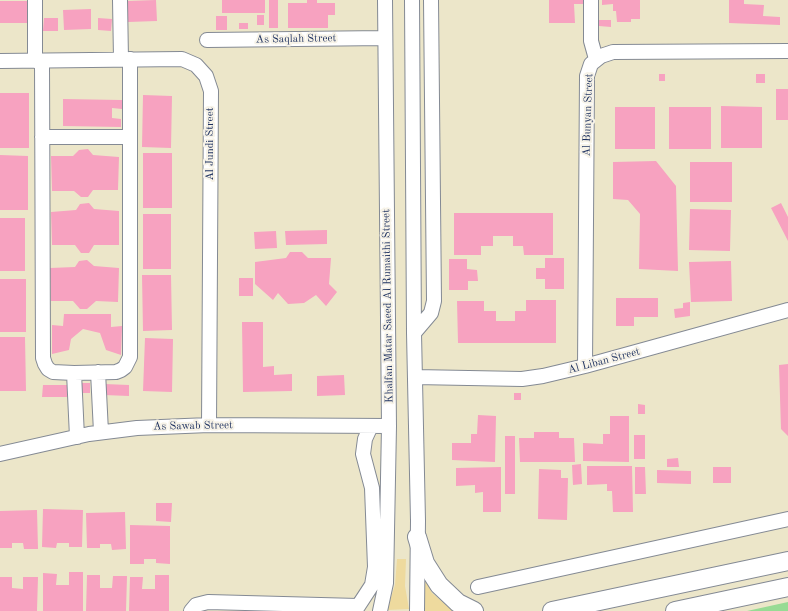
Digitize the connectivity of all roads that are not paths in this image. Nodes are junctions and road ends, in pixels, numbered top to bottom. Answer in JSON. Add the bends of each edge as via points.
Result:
{"nodes":[{"id":1,"x":35,"y":0,"type":"edge"},
{"id":2,"x":120,"y":0,"type":"edge"},
{"id":3,"x":385,"y":0,"type":"edge"},
{"id":4,"x":412,"y":0,"type":"edge"},
{"id":5,"x":431,"y":0,"type":"edge"},
{"id":6,"x":591,"y":0,"type":"edge"},
{"id":7,"x":385,"y":38,"type":"junction"},
{"id":8,"x":207,"y":40,"type":"dead end"},
{"id":9,"x":788,"y":51,"type":"edge"},
{"id":10,"x":125,"y":59,"type":"junction"},
{"id":11,"x":596,"y":59,"type":"junction"},
{"id":12,"x":0,"y":61,"type":"edge"},
{"id":13,"x":38,"y":61,"type":"junction"},
{"id":14,"x":42,"y":136,"type":"junction"},
{"id":15,"x":130,"y":137,"type":"junction"},
{"id":16,"x":788,"y":310,"type":"edge"},
{"id":17,"x":414,"y":333,"type":"junction"},
{"id":18,"x":585,"y":366,"type":"junction"},
{"id":19,"x":98,"y":372,"type":"junction"},
{"id":20,"x":74,"y":373,"type":"junction"},
{"id":21,"x":415,"y":377,"type":"junction"},
{"id":22,"x":209,"y":425,"type":"junction"},
{"id":23,"x":371,"y":426,"type":"junction"},
{"id":24,"x":389,"y":426,"type":"junction"},
{"id":25,"x":101,"y":432,"type":"junction"},
{"id":26,"x":77,"y":437,"type":"junction"},
{"id":27,"x":0,"y":454,"type":"edge"},
{"id":28,"x":788,"y":519,"type":"edge"},
{"id":29,"x":417,"y":537,"type":"junction"},
{"id":30,"x":788,"y":561,"type":"edge"},
{"id":31,"x":478,"y":587,"type":"dead end"},
{"id":32,"x":788,"y":587,"type":"edge"},
{"id":33,"x":356,"y":608,"type":"edge"},
{"id":34,"x":191,"y":611,"type":"edge"},
{"id":35,"x":380,"y":611,"type":"edge"},
{"id":36,"x":417,"y":611,"type":"edge"},
{"id":37,"x":474,"y":611,"type":"edge"},
{"id":38,"x":552,"y":611,"type":"edge"},
{"id":39,"x":678,"y":611,"type":"edge"}],
"edges":[{"from":1,"to":13,"type":"street"},
{"from":2,"to":10,"type":"street"},
{"from":3,"to":7,"type":"street","name":"Khalfan Matar Saeed Al Rumaithi Street"},
{"from":4,"to":17,"type":"street"},
{"from":5,"to":17,"type":"street","via":[[434,301],[431,313]]},
{"from":6,"to":11,"type":"street","via":[[591,41]]},
{"from":7,"to":8,"type":"street","name":"As Saqlah Street"},
{"from":7,"to":24,"type":"street","name":"Khalfan Matar Saeed Al Rumaithi Street"},
{"from":9,"to":11,"type":"street","name":"Al Bunyan Street","via":[[613,52]]},
{"from":10,"to":13,"type":"street","name":"Al Jundi Street"},
{"from":10,"to":15,"type":"street"},
{"from":10,"to":22,"type":"street","name":"Al Jundi Street","via":[[190,61],[206,76],[211,91]]},
{"from":11,"to":18,"type":"street","name":"Al Bunyan Street","via":[[587,76]]},
{"from":12,"to":13,"type":"street","name":"Al Jundi Street"},
{"from":13,"to":14,"type":"street"},
{"from":14,"to":15,"type":"street"},
{"from":14,"to":20,"type":"street","via":[[43,358],[48,369],[53,372]]},
{"from":15,"to":19,"type":"street","via":[[130,357],[121,370]]},
{"from":16,"to":18,"type":"street","name":"Al Liban Street"},
{"from":17,"to":21,"type":"street"},
{"from":18,"to":21,"type":"street","name":"Al Liban Street","via":[[522,379]]},
{"from":19,"to":20,"type":"street"},
{"from":19,"to":25,"type":"street"},
{"from":20,"to":26,"type":"street"},
{"from":21,"to":29,"type":"street"},
{"from":22,"to":23,"type":"street","name":"As Sawab Street"},
{"from":22,"to":25,"type":"street","name":"As Sawab Street"},
{"from":23,"to":24,"type":"street","name":"As Sawab Street"},
{"from":23,"to":33,"type":"street","via":[[365,439],[363,454],[372,488],[375,567],[372,585]]},
{"from":24,"to":35,"type":"street","name":"Khalfan Matar Saeed Al Rumaithi Street","via":[[386,583]]},
{"from":25,"to":26,"type":"street","name":"As Sawab Street"},
{"from":26,"to":27,"type":"street","name":"As Sawab Street"},
{"from":28,"to":31,"type":"street"},
{"from":29,"to":36,"type":"street"},
{"from":29,"to":37,"type":"main road","via":[[425,563],[439,585],[458,603]]},
{"from":30,"to":38,"type":"main road"},
{"from":32,"to":39,"type":"main road"},
{"from":33,"to":34,"type":"street","via":[[208,602],[196,605]]}]}
